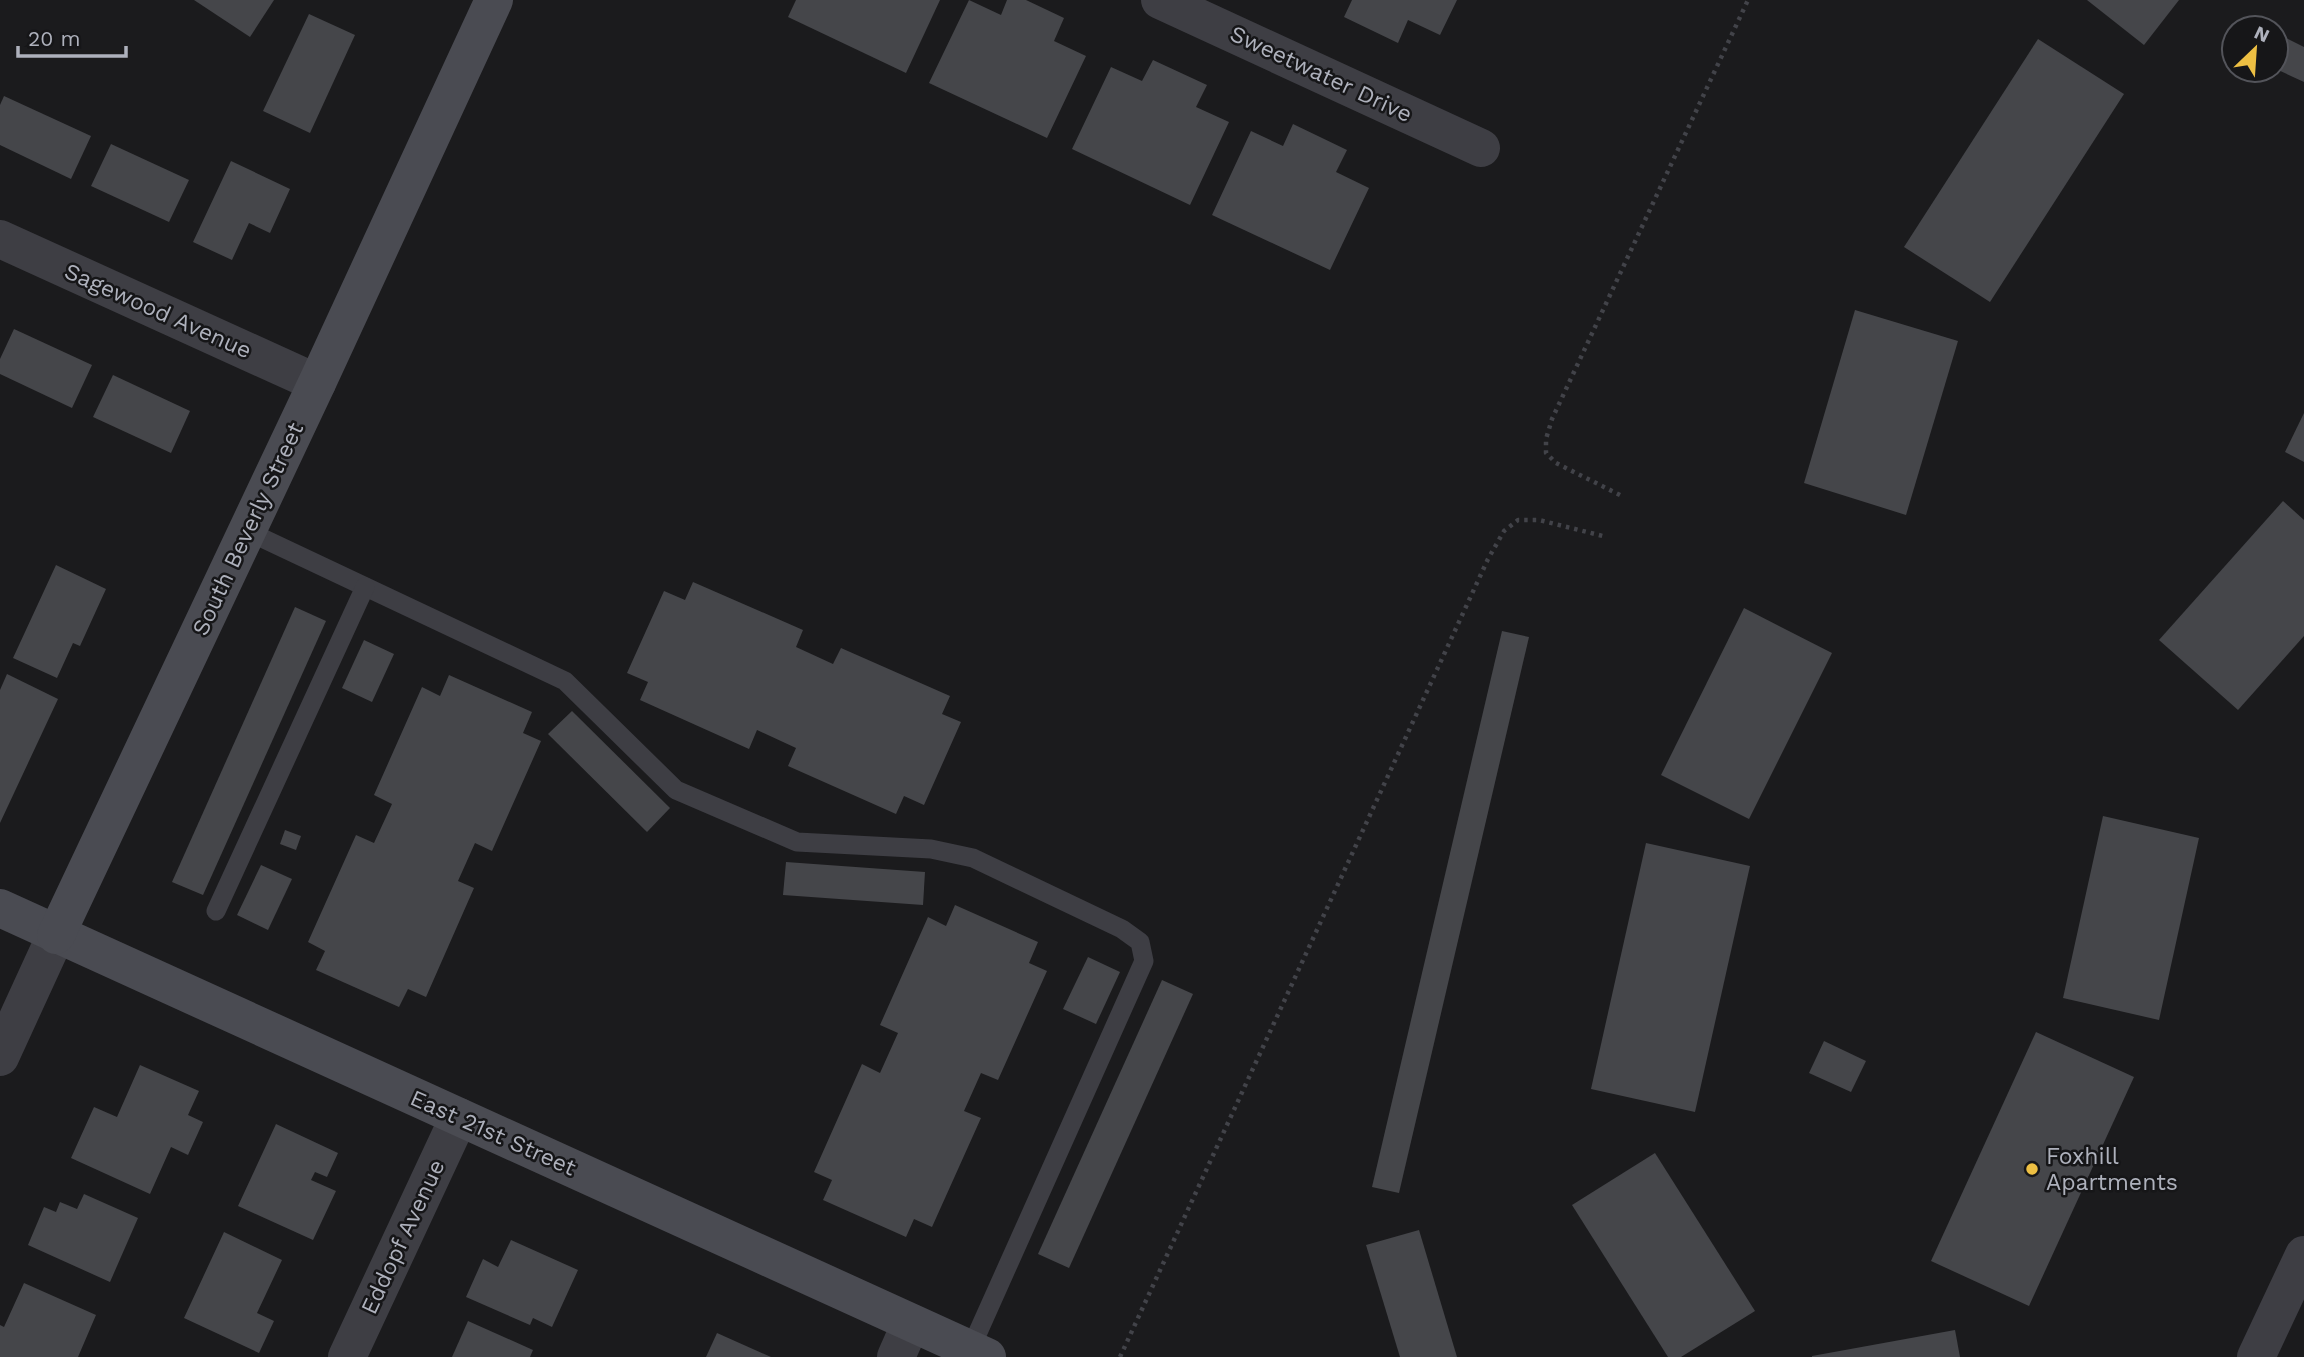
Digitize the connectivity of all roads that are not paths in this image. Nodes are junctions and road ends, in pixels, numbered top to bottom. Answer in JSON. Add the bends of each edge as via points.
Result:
{"nodes":[{"id":1,"x":1160,"y":0,"type":"edge"},
{"id":2,"x":484,"y":4,"type":"edge"},
{"id":3,"x":1481,"y":148,"type":"dead end"},
{"id":4,"x":0,"y":239,"type":"edge"},
{"id":5,"x":317,"y":383,"type":"junction"},
{"id":6,"x":247,"y":531,"type":"junction"},
{"id":7,"x":365,"y":587,"type":"junction"},
{"id":8,"x":0,"y":908,"type":"edge"},
{"id":9,"x":216,"y":911,"type":"dead end"},
{"id":10,"x":56,"y":935,"type":"junction"},
{"id":11,"x":0,"y":1057,"type":"edge"},
{"id":12,"x":459,"y":1117,"type":"junction"},
{"id":13,"x":2304,"y":1255,"type":"edge"},
{"id":14,"x":911,"y":1323,"type":"junction"},
{"id":15,"x":979,"y":1353,"type":"edge"},
{"id":16,"x":348,"y":1357,"type":"edge"},
{"id":17,"x":896,"y":1357,"type":"edge"},
{"id":18,"x":2256,"y":1357,"type":"edge"}],
"edges":[{"from":1,"to":3,"type":"street","name":"Sweetwater Drive"},
{"from":2,"to":5,"type":"street","name":"South Beverly Street"},
{"from":4,"to":5,"type":"street","name":"Sagewood Avenue"},
{"from":5,"to":6,"type":"street","name":"South Beverly Street"},
{"from":6,"to":7,"type":"lane"},
{"from":6,"to":10,"type":"street","name":"South Beverly Street"},
{"from":7,"to":9,"type":"lane"},
{"from":7,"to":15,"type":"lane","via":[[565,681],[676,790],[797,842],[931,849],[973,858],[1122,929],[1140,942],[1144,961]]},
{"from":8,"to":10,"type":"street","name":"East 21st Street"},
{"from":10,"to":11,"type":"street","name":"South Beverly Street"},
{"from":10,"to":12,"type":"street","name":"East 21st Street"},
{"from":12,"to":14,"type":"street","name":"East 21st Street"},
{"from":12,"to":16,"type":"street","name":"Eddopf Avenue"},
{"from":13,"to":18,"type":"street"},
{"from":14,"to":15,"type":"street","name":"East 21st Street"},
{"from":14,"to":17,"type":"street"}]}
